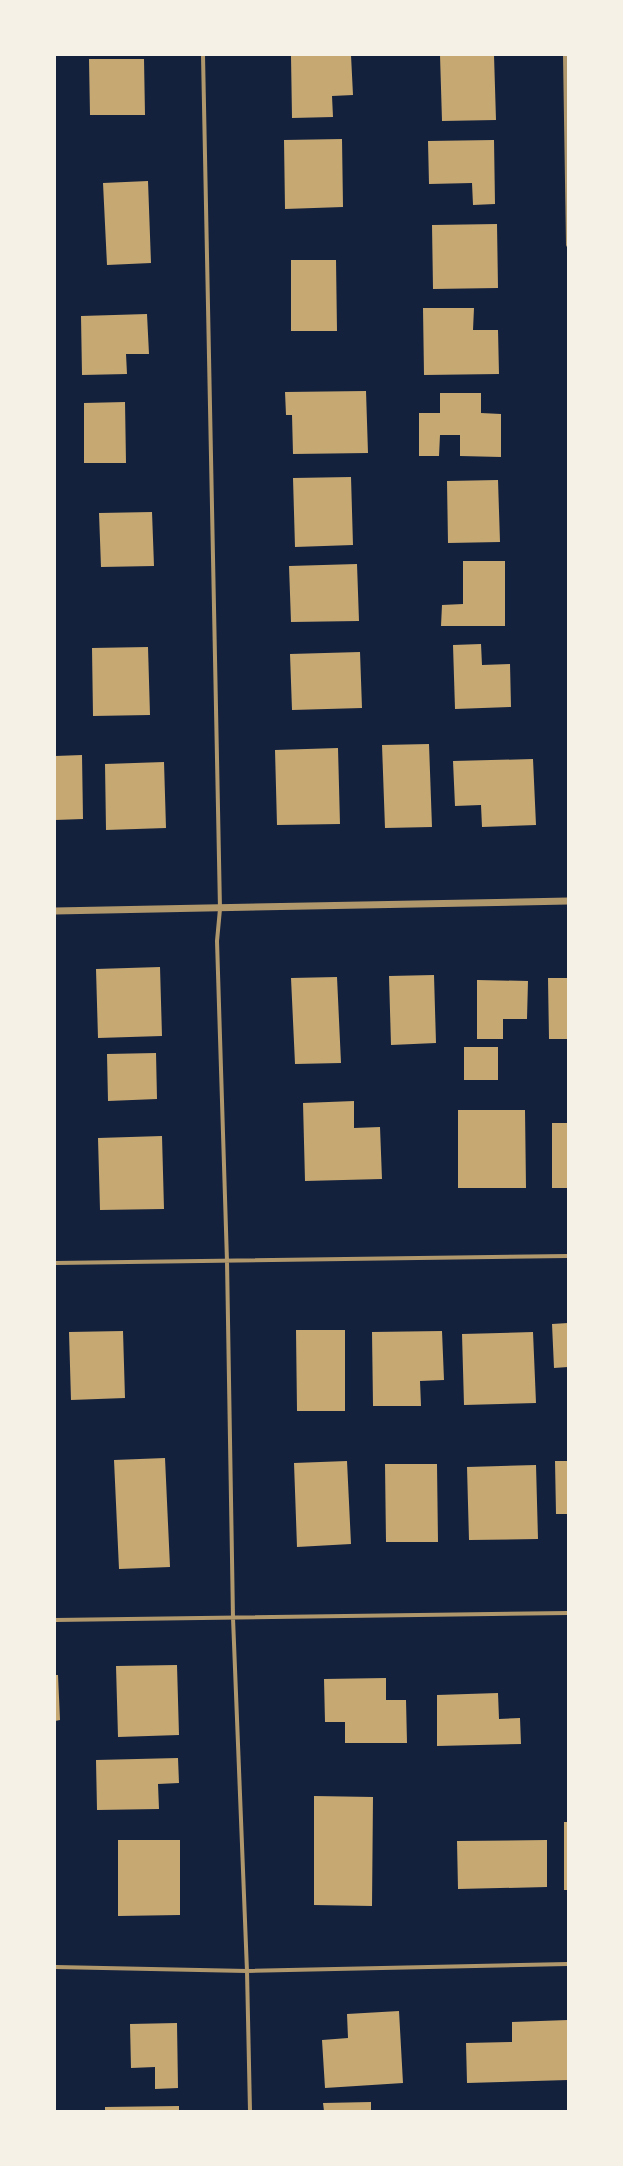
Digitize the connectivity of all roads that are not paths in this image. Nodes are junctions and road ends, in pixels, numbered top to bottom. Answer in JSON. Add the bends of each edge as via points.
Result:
{"nodes":[{"id":1,"x":203,"y":55,"type":"edge"},
{"id":2,"x":565,"y":55,"type":"edge"},
{"id":3,"x":568,"y":245,"type":"edge"},
{"id":4,"x":568,"y":901,"type":"edge"},
{"id":5,"x":220,"y":909,"type":"junction"},
{"id":6,"x":55,"y":911,"type":"edge"},
{"id":7,"x":568,"y":1256,"type":"edge"},
{"id":8,"x":227,"y":1261,"type":"junction"},
{"id":9,"x":55,"y":1263,"type":"edge"},
{"id":10,"x":568,"y":1613,"type":"edge"},
{"id":11,"x":233,"y":1618,"type":"junction"},
{"id":12,"x":55,"y":1620,"type":"edge"},
{"id":13,"x":568,"y":1964,"type":"edge"},
{"id":14,"x":55,"y":1967,"type":"edge"},
{"id":15,"x":247,"y":1971,"type":"junction"},
{"id":16,"x":250,"y":2111,"type":"edge"}],
"edges":[{"from":1,"to":5,"type":"street"},
{"from":2,"to":3,"type":"street"},
{"from":4,"to":5,"type":"street"},
{"from":5,"to":6,"type":"street"},
{"from":5,"to":8,"type":"street","via":[[218,941]]},
{"from":7,"to":8,"type":"street"},
{"from":8,"to":9,"type":"street"},
{"from":8,"to":11,"type":"street"},
{"from":10,"to":11,"type":"street"},
{"from":11,"to":12,"type":"street"},
{"from":11,"to":15,"type":"street"},
{"from":13,"to":15,"type":"street"},
{"from":14,"to":15,"type":"street"},
{"from":15,"to":16,"type":"street"}]}
